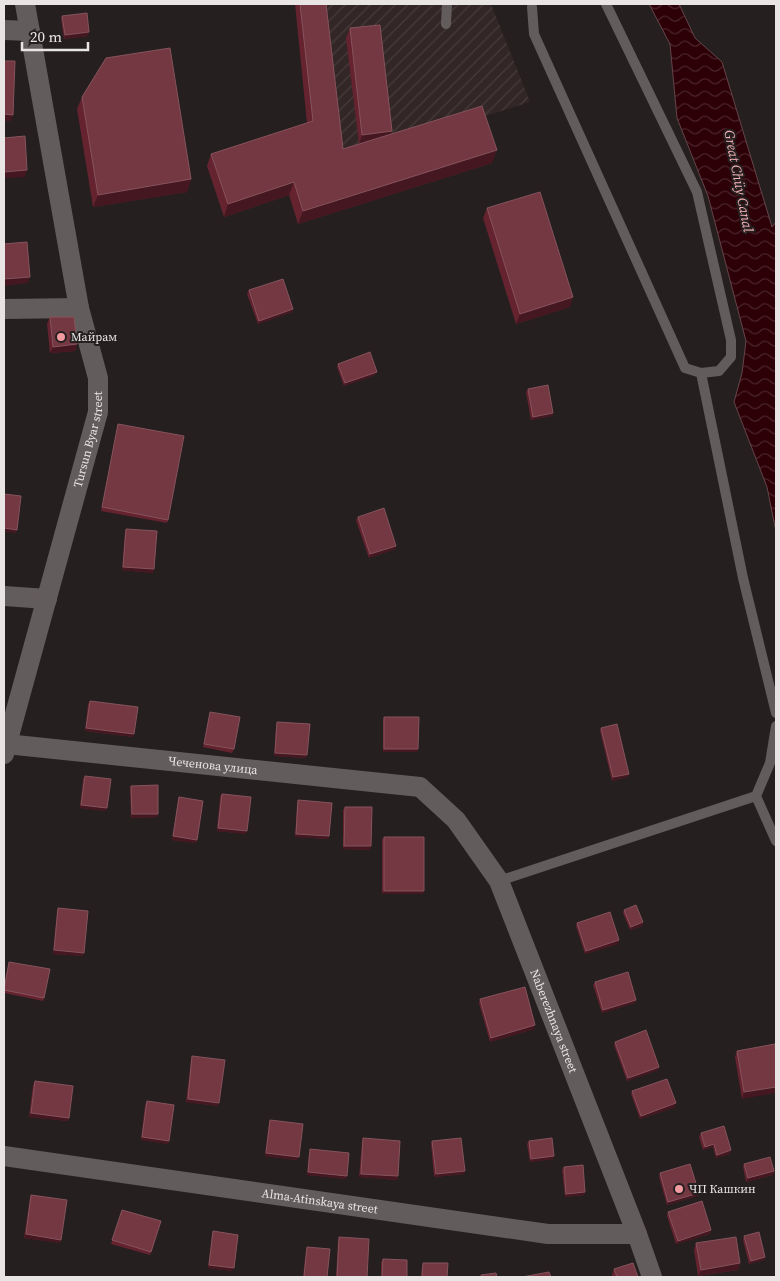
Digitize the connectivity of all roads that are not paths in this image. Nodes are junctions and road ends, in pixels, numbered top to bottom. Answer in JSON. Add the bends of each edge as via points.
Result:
{"nodes":[{"id":1,"x":25,"y":4,"type":"edge"},
{"id":2,"x":447,"y":4,"type":"edge"},
{"id":3,"x":606,"y":4,"type":"edge"},
{"id":4,"x":532,"y":7,"type":"dead end"},
{"id":5,"x":446,"y":24,"type":"dead end"},
{"id":6,"x":4,"y":30,"type":"edge"},
{"id":7,"x":30,"y":31,"type":"junction"},
{"id":8,"x":79,"y":308,"type":"junction"},
{"id":9,"x":4,"y":309,"type":"edge"},
{"id":10,"x":701,"y":373,"type":"junction"},
{"id":11,"x":4,"y":596,"type":"edge"},
{"id":12,"x":47,"y":599,"type":"junction"},
{"id":13,"x":776,"y":714,"type":"edge"},
{"id":14,"x":776,"y":726,"type":"edge"},
{"id":15,"x":5,"y":749,"type":"edge"},
{"id":16,"x":420,"y":787,"type":"joint"},
{"id":17,"x":756,"y":796,"type":"junction"},
{"id":18,"x":776,"y":841,"type":"edge"},
{"id":19,"x":499,"y":881,"type":"junction"},
{"id":20,"x":4,"y":1156,"type":"edge"},
{"id":21,"x":637,"y":1234,"type":"junction"},
{"id":22,"x":652,"y":1277,"type":"edge"}],
"edges":[{"from":1,"to":7,"type":"street","name":"Tursun Byar street"},
{"from":2,"to":5,"type":"lane"},
{"from":3,"to":10,"type":"lane","via":[[697,192],[731,340],[731,357],[719,371]]},
{"from":4,"to":10,"type":"lane","via":[[534,34],[685,368]]},
{"from":6,"to":7,"type":"street"},
{"from":7,"to":8,"type":"street","name":"Tursun Byar street"},
{"from":8,"to":9,"type":"street"},
{"from":8,"to":12,"type":"street","name":"Tursun Byar street","via":[[98,378],[98,412]]},
{"from":10,"to":13,"type":"lane","via":[[743,578]]},
{"from":11,"to":12,"type":"street"},
{"from":12,"to":15,"type":"street","name":"Tursun Byar street"},
{"from":14,"to":17,"type":"lane","via":[[770,763]]},
{"from":15,"to":16,"type":"street","name":"Чеченова улица"},
{"from":16,"to":19,"type":"street","name":"Naberezhnaya street","via":[[456,820]]},
{"from":17,"to":18,"type":"lane"},
{"from":17,"to":19,"type":"lane"},
{"from":19,"to":21,"type":"street","name":"Naberezhnaya street"},
{"from":20,"to":21,"type":"street","name":"Alma-Atinskaya street","via":[[548,1234]]},
{"from":21,"to":22,"type":"street","name":"Naberezhnaya street"}]}
